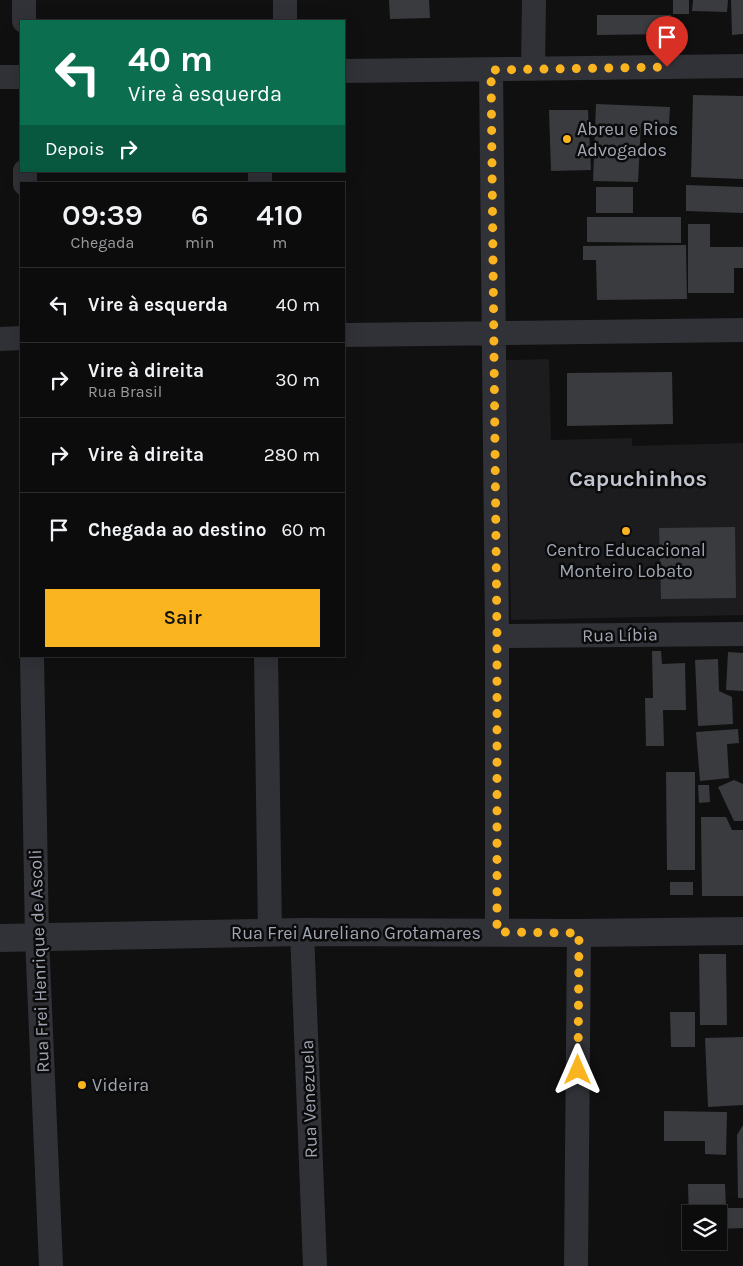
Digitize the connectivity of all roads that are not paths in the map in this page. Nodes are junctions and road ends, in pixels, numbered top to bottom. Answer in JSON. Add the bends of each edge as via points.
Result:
{"nodes":[{"id":1,"x":24,"y":0,"type":"edge"},
{"id":2,"x":285,"y":0,"type":"edge"},
{"id":3,"x":534,"y":0,"type":"edge"},
{"id":4,"x":24,"y":20,"type":"edge"},
{"id":5,"x":285,"y":20,"type":"edge"},
{"id":6,"x":743,"y":66,"type":"edge"},
{"id":7,"x":533,"y":69,"type":"junction"},
{"id":8,"x":345,"y":70,"type":"edge"},
{"id":9,"x":491,"y":70,"type":"junction"},
{"id":10,"x":0,"y":77,"type":"edge"},
{"id":11,"x":20,"y":77,"type":"edge"},
{"id":12,"x":743,"y":330,"type":"edge"},
{"id":13,"x":492,"y":333,"type":"junction"},
{"id":14,"x":345,"y":335,"type":"edge"},
{"id":15,"x":0,"y":338,"type":"edge"},
{"id":16,"x":20,"y":338,"type":"edge"},
{"id":17,"x":743,"y":634,"type":"edge"},
{"id":18,"x":497,"y":636,"type":"junction"},
{"id":19,"x":32,"y":657,"type":"edge"},
{"id":20,"x":266,"y":657,"type":"edge"},
{"id":21,"x":743,"y":931,"type":"edge"},
{"id":22,"x":302,"y":932,"type":"junction"},
{"id":23,"x":497,"y":932,"type":"junction"},
{"id":24,"x":270,"y":933,"type":"junction"},
{"id":25,"x":579,"y":933,"type":"junction"},
{"id":26,"x":0,"y":938,"type":"edge"},
{"id":27,"x":37,"y":938,"type":"junction"},
{"id":28,"x":51,"y":1266,"type":"edge"},
{"id":29,"x":315,"y":1266,"type":"edge"},
{"id":30,"x":576,"y":1266,"type":"edge"}],
"edges":[{"from":1,"to":4,"type":"street"},
{"from":2,"to":5,"type":"street"},
{"from":3,"to":7,"type":"street"},
{"from":6,"to":7,"type":"street"},
{"from":7,"to":9,"type":"street"},
{"from":8,"to":9,"type":"street"},
{"from":9,"to":13,"type":"street"},
{"from":10,"to":11,"type":"street"},
{"from":12,"to":13,"type":"street"},
{"from":13,"to":14,"type":"street"},
{"from":13,"to":18,"type":"street"},
{"from":15,"to":16,"type":"street"},
{"from":17,"to":18,"type":"street","name":"Rua Líbia"},
{"from":18,"to":23,"type":"street"},
{"from":19,"to":27,"type":"street","name":"Rua Frei Henrique de Ascoli"},
{"from":20,"to":24,"type":"street"},
{"from":21,"to":25,"type":"street","name":"Rua Frei Aureliano Grotamares"},
{"from":22,"to":23,"type":"street","name":"Rua Frei Aureliano Grotamares"},
{"from":22,"to":24,"type":"street","name":"Rua Frei Aureliano Grotamares"},
{"from":22,"to":29,"type":"street","name":"Rua Venezuela"},
{"from":23,"to":25,"type":"street","name":"Rua Frei Aureliano Grotamares"},
{"from":24,"to":27,"type":"street","name":"Rua Frei Aureliano Grotamares"},
{"from":25,"to":30,"type":"street"},
{"from":26,"to":27,"type":"street","name":"Rua Frei Aureliano Grotamares"},
{"from":27,"to":28,"type":"street","name":"Rua Frei Henrique de Ascoli"}]}
